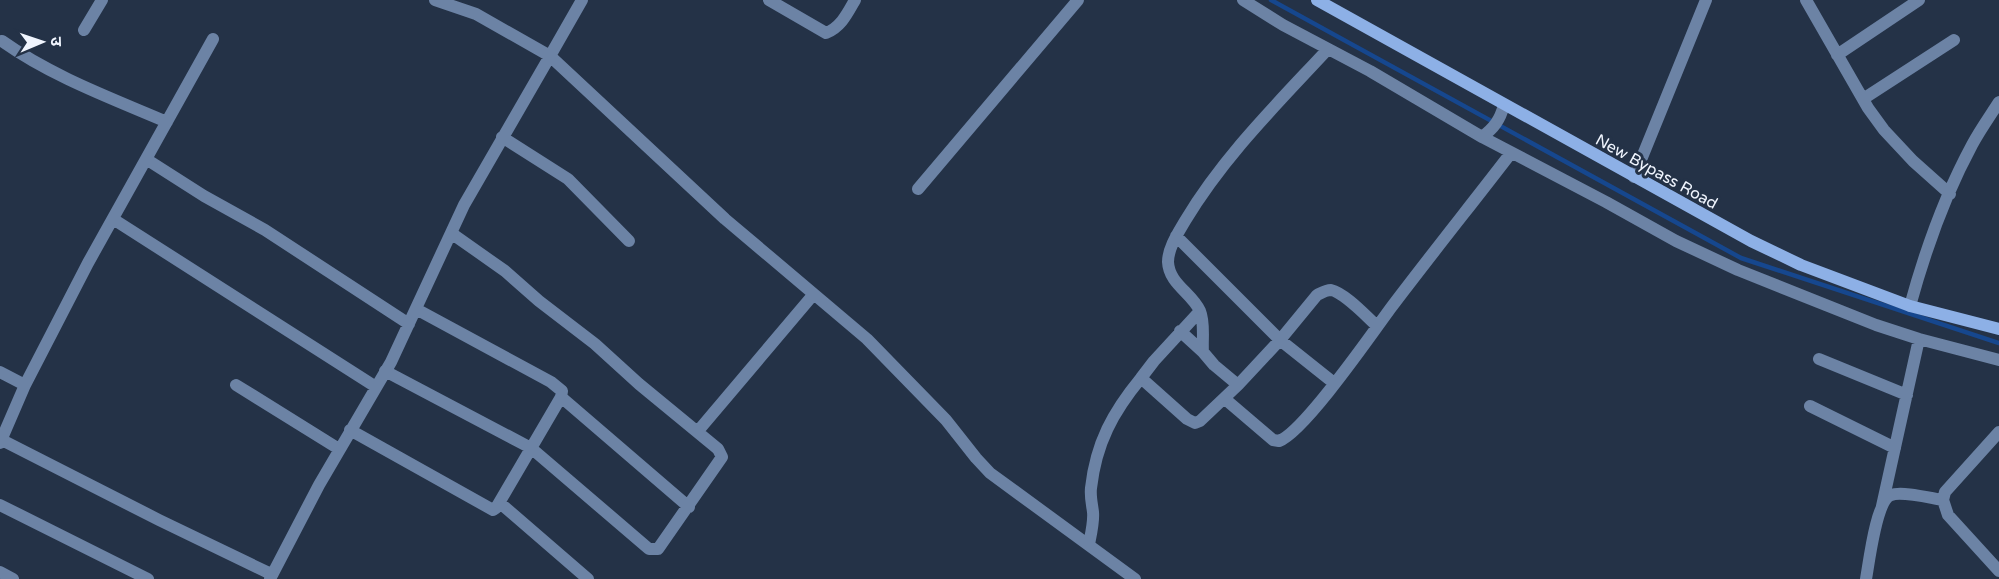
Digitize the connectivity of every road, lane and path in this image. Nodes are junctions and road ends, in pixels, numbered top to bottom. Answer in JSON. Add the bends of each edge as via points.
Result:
{"nodes":[{"id":1,"x":102,"y":0,"type":"edge"},
{"id":2,"x":435,"y":0,"type":"edge"},
{"id":3,"x":582,"y":0,"type":"edge"},
{"id":4,"x":769,"y":0,"type":"edge"},
{"id":5,"x":855,"y":0,"type":"edge"},
{"id":6,"x":1078,"y":0,"type":"edge"},
{"id":7,"x":1243,"y":0,"type":"edge"},
{"id":8,"x":1317,"y":0,"type":"edge"},
{"id":9,"x":1706,"y":0,"type":"edge"},
{"id":10,"x":1806,"y":0,"type":"edge"},
{"id":11,"x":1919,"y":0,"type":"edge"},
{"id":12,"x":1330,"y":3,"type":"edge"},
{"id":13,"x":84,"y":30,"type":"dead end"},
{"id":14,"x":213,"y":39,"type":"dead end"},
{"id":15,"x":1953,"y":40,"type":"dead end"},
{"id":16,"x":2,"y":41,"type":"dead end"},
{"id":17,"x":1328,"y":49,"type":"junction"},
{"id":18,"x":1837,"y":55,"type":"junction"},
{"id":19,"x":550,"y":56,"type":"junction"},
{"id":20,"x":1863,"y":99,"type":"junction"},
{"id":21,"x":1999,"y":102,"type":"edge"},
{"id":22,"x":1504,"y":105,"type":"junction"},
{"id":23,"x":167,"y":122,"type":"junction"},
{"id":24,"x":1487,"y":134,"type":"junction"},
{"id":25,"x":502,"y":137,"type":"junction"},
{"id":26,"x":1511,"y":153,"type":"junction"},
{"id":27,"x":146,"y":159,"type":"junction"},
{"id":28,"x":1634,"y":177,"type":"junction"},
{"id":29,"x":918,"y":189,"type":"dead end"},
{"id":30,"x":1950,"y":194,"type":"junction"},
{"id":31,"x":113,"y":219,"type":"junction"},
{"id":32,"x":451,"y":233,"type":"junction"},
{"id":33,"x":1176,"y":236,"type":"junction"},
{"id":34,"x":629,"y":241,"type":"dead end"},
{"id":35,"x":813,"y":295,"type":"junction"},
{"id":36,"x":1910,"y":306,"type":"junction"},
{"id":37,"x":416,"y":309,"type":"junction"},
{"id":38,"x":1200,"y":311,"type":"junction"},
{"id":39,"x":409,"y":324,"type":"junction"},
{"id":40,"x":1377,"y":326,"type":"junction"},
{"id":41,"x":1999,"y":329,"type":"edge"},
{"id":42,"x":1180,"y":331,"type":"junction"},
{"id":43,"x":1919,"y":339,"type":"junction"},
{"id":44,"x":1280,"y":340,"type":"junction"},
{"id":45,"x":1203,"y":352,"type":"junction"},
{"id":46,"x":1819,"y":359,"type":"dead end"},
{"id":47,"x":1999,"y":360,"type":"edge"},
{"id":48,"x":385,"y":371,"type":"junction"},
{"id":49,"x":0,"y":372,"type":"edge"},
{"id":50,"x":1141,"y":378,"type":"junction"},
{"id":51,"x":1334,"y":383,"type":"junction"},
{"id":52,"x":25,"y":385,"type":"junction"},
{"id":53,"x":236,"y":385,"type":"dead end"},
{"id":54,"x":1238,"y":385,"type":"junction"},
{"id":55,"x":376,"y":387,"type":"junction"},
{"id":56,"x":1907,"y":395,"type":"junction"},
{"id":57,"x":561,"y":397,"type":"junction"},
{"id":58,"x":1225,"y":399,"type":"junction"},
{"id":59,"x":1810,"y":406,"type":"dead end"},
{"id":60,"x":350,"y":430,"type":"junction"},
{"id":61,"x":698,"y":431,"type":"junction"},
{"id":62,"x":1999,"y":432,"type":"edge"},
{"id":63,"x":0,"y":441,"type":"edge"},
{"id":64,"x":531,"y":448,"type":"junction"},
{"id":65,"x":1895,"y":448,"type":"junction"},
{"id":66,"x":339,"y":449,"type":"junction"},
{"id":67,"x":1942,"y":500,"type":"junction"},
{"id":68,"x":500,"y":503,"type":"junction"},
{"id":69,"x":0,"y":505,"type":"edge"},
{"id":70,"x":1882,"y":506,"type":"junction"},
{"id":71,"x":689,"y":507,"type":"junction"},
{"id":72,"x":1089,"y":544,"type":"junction"},
{"id":73,"x":0,"y":572,"type":"edge"},
{"id":74,"x":1999,"y":572,"type":"edge"},
{"id":75,"x":271,"y":577,"type":"edge"},
{"id":76,"x":1133,"y":578,"type":"edge"},
{"id":77,"x":13,"y":579,"type":"edge"},
{"id":78,"x":148,"y":579,"type":"edge"},
{"id":79,"x":588,"y":579,"type":"edge"},
{"id":80,"x":1866,"y":579,"type":"edge"}],
"edges":[{"from":1,"to":13,"type":"street"},
{"from":2,"to":19,"type":"street","via":[[476,14]]},
{"from":3,"to":19,"type":"street"},
{"from":4,"to":5,"type":"street","via":[[826,33],[842,21]]},
{"from":6,"to":29,"type":"street"},
{"from":7,"to":17,"type":"street"},
{"from":8,"to":12,"type":"main road","name":"New Bypass Road"},
{"from":9,"to":28,"type":"street"},
{"from":10,"to":18,"type":"street"},
{"from":11,"to":18,"type":"street"},
{"from":12,"to":22,"type":"main road","name":"New Bypass Road"},
{"from":14,"to":23,"type":"street"},
{"from":15,"to":20,"type":"street"},
{"from":16,"to":23,"type":"street","via":[[80,84]]},
{"from":17,"to":24,"type":"street"},
{"from":17,"to":33,"type":"street","via":[[1241,144]]},
{"from":18,"to":20,"type":"street"},
{"from":19,"to":25,"type":"street"},
{"from":19,"to":35,"type":"street"},
{"from":20,"to":30,"type":"street","via":[[1896,144]]},
{"from":21,"to":30,"type":"street","via":[[1972,145]]},
{"from":22,"to":24,"type":"street","via":[[1500,118]]},
{"from":22,"to":28,"type":"main road","name":"New Bypass Road"},
{"from":23,"to":27,"type":"street"},
{"from":24,"to":26,"type":"street"},
{"from":25,"to":32,"type":"street"},
{"from":25,"to":34,"type":"street","via":[[568,179]]},
{"from":26,"to":40,"type":"street"},
{"from":26,"to":43,"type":"street","via":[[1738,270]]},
{"from":27,"to":31,"type":"street"},
{"from":27,"to":39,"type":"street","via":[[265,230]]},
{"from":28,"to":36,"type":"main road","name":"New Bypass Road","via":[[1751,241]]},
{"from":30,"to":36,"type":"street"},
{"from":31,"to":52,"type":"street"},
{"from":31,"to":55,"type":"street"},
{"from":32,"to":37,"type":"street"},
{"from":32,"to":61,"type":"street","via":[[505,271]]},
{"from":33,"to":38,"type":"street","via":[[1168,259],[1169,270]]},
{"from":33,"to":44,"type":"street"},
{"from":35,"to":61,"type":"street"},
{"from":35,"to":72,"type":"street","via":[[875,347],[946,420],[990,473]]},
{"from":36,"to":41,"type":"main road","name":"New Bypass Road"},
{"from":37,"to":39,"type":"street"},
{"from":37,"to":57,"type":"street","via":[[551,382],[562,391]]},
{"from":38,"to":42,"type":"street"},
{"from":38,"to":45,"type":"street"},
{"from":39,"to":48,"type":"street"},
{"from":40,"to":44,"type":"street","via":[[1342,295],[1324,291]]},
{"from":40,"to":51,"type":"street"},
{"from":42,"to":45,"type":"street"},
{"from":42,"to":50,"type":"street"},
{"from":43,"to":47,"type":"street"},
{"from":43,"to":56,"type":"street"},
{"from":44,"to":51,"type":"street"},
{"from":44,"to":54,"type":"street"},
{"from":45,"to":54,"type":"street"},
{"from":46,"to":56,"type":"street"},
{"from":48,"to":55,"type":"street"},
{"from":48,"to":64,"type":"street"},
{"from":49,"to":52,"type":"street"},
{"from":50,"to":58,"type":"street","via":[[1195,423]]},
{"from":50,"to":72,"type":"street","via":[[1110,420],[1095,465],[1090,491],[1094,514]]},
{"from":51,"to":58,"type":"street","via":[[1309,414],[1279,441]]},
{"from":52,"to":63,"type":"street"},
{"from":53,"to":66,"type":"street"},
{"from":54,"to":58,"type":"street"},
{"from":55,"to":60,"type":"street"},
{"from":56,"to":65,"type":"street"},
{"from":57,"to":64,"type":"street"},
{"from":57,"to":71,"type":"street"},
{"from":59,"to":65,"type":"street"},
{"from":60,"to":66,"type":"street"},
{"from":60,"to":68,"type":"street","via":[[493,510]]},
{"from":61,"to":71,"type":"street","via":[[722,457]]},
{"from":62,"to":67,"type":"street"},
{"from":63,"to":75,"type":"street"},
{"from":64,"to":68,"type":"street"},
{"from":64,"to":71,"type":"street","via":[[648,549],[658,549]]},
{"from":65,"to":70,"type":"street"},
{"from":66,"to":75,"type":"street"},
{"from":67,"to":70,"type":"street","via":[[1893,494]]},
{"from":67,"to":74,"type":"street","via":[[1948,515]]},
{"from":68,"to":79,"type":"street"},
{"from":69,"to":78,"type":"street"},
{"from":70,"to":80,"type":"street"},
{"from":72,"to":76,"type":"street"},
{"from":73,"to":77,"type":"street"}]}
